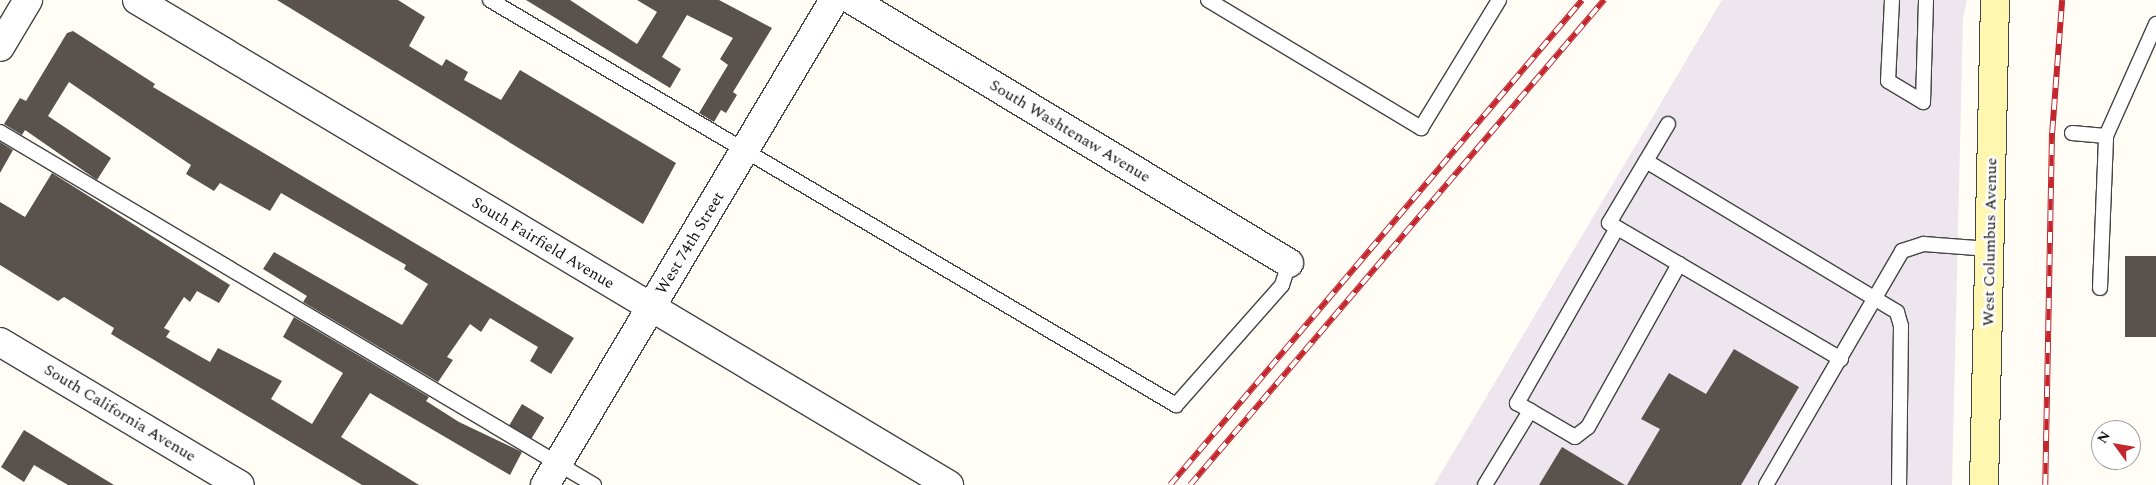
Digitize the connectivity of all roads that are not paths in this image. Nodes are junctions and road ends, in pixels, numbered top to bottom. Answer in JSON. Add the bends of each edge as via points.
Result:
{"nodes":[{"id":1,"x":28,"y":0,"type":"edge"},
{"id":2,"x":137,"y":0,"type":"edge"},
{"id":3,"x":490,"y":0,"type":"edge"},
{"id":4,"x":834,"y":0,"type":"edge"},
{"id":5,"x":852,"y":0,"type":"edge"},
{"id":6,"x":1208,"y":0,"type":"edge"},
{"id":7,"x":1499,"y":0,"type":"edge"},
{"id":8,"x":1892,"y":0,"type":"edge"},
{"id":9,"x":1926,"y":0,"type":"edge"},
{"id":10,"x":1995,"y":0,"type":"edge"},
{"id":11,"x":2156,"y":24,"type":"edge"},
{"id":12,"x":0,"y":47,"type":"edge"},
{"id":13,"x":1668,"y":124,"type":"dead end"},
{"id":14,"x":0,"y":132,"type":"edge"},
{"id":15,"x":2072,"y":133,"type":"dead end"},
{"id":16,"x":2106,"y":136,"type":"junction"},
{"id":17,"x":745,"y":150,"type":"junction"},
{"id":18,"x":1646,"y":161,"type":"junction"},
{"id":19,"x":1617,"y":228,"type":"junction"},
{"id":20,"x":1989,"y":250,"type":"junction"},
{"id":21,"x":1289,"y":263,"type":"joint"},
{"id":22,"x":1679,"y":264,"type":"junction"},
{"id":23,"x":2100,"y":288,"type":"dead end"},
{"id":24,"x":1876,"y":300,"type":"junction"},
{"id":25,"x":651,"y":307,"type":"junction"},
{"id":26,"x":0,"y":342,"type":"edge"},
{"id":27,"x":1841,"y":359,"type":"junction"},
{"id":28,"x":1530,"y":410,"type":"junction"},
{"id":29,"x":551,"y":474,"type":"edge"},
{"id":30,"x":240,"y":485,"type":"edge"},
{"id":31,"x":594,"y":485,"type":"edge"},
{"id":32,"x":949,"y":485,"type":"edge"},
{"id":33,"x":1485,"y":485,"type":"edge"},
{"id":34,"x":1766,"y":485,"type":"edge"},
{"id":35,"x":1899,"y":485,"type":"edge"},
{"id":36,"x":1984,"y":485,"type":"edge"}],
"edges":[{"from":1,"to":12,"type":"street"},
{"from":2,"to":25,"type":"street","name":"South Fairfield Avenue"},
{"from":3,"to":17,"type":"lane"},
{"from":4,"to":17,"type":"street","name":"West 74th Street"},
{"from":5,"to":21,"type":"street","name":"South Washtenaw Avenue"},
{"from":6,"to":7,"type":"lane","via":[[1421,128]]},
{"from":8,"to":9,"type":"lane","via":[[1888,81],[1923,102]]},
{"from":10,"to":20,"type":"main road","name":"West Columbus Avenue"},
{"from":11,"to":16,"type":"lane"},
{"from":13,"to":18,"type":"lane"},
{"from":14,"to":29,"type":"lane"},
{"from":15,"to":16,"type":"lane"},
{"from":16,"to":23,"type":"lane"},
{"from":17,"to":21,"type":"lane","via":[[1176,405],[1282,285]]},
{"from":17,"to":25,"type":"street","name":"West 74th Street"},
{"from":18,"to":19,"type":"lane","via":[[1609,223]]},
{"from":18,"to":24,"type":"lane"},
{"from":19,"to":22,"type":"lane"},
{"from":19,"to":28,"type":"lane","via":[[1516,403]]},
{"from":20,"to":24,"type":"lane","via":[[1924,244],[1902,251]]},
{"from":20,"to":36,"type":"main road","name":"West Columbus Avenue"},
{"from":22,"to":27,"type":"lane"},
{"from":22,"to":28,"type":"lane","via":[[1588,427],[1576,437]]},
{"from":24,"to":27,"type":"lane"},
{"from":24,"to":35,"type":"lane","via":[[1897,312],[1901,326]]},
{"from":25,"to":29,"type":"street","name":"West 74th Street"},
{"from":25,"to":32,"type":"street","name":"South Fairfield Avenue"},
{"from":26,"to":30,"type":"street","name":"South California Avenue"},
{"from":27,"to":34,"type":"lane"},
{"from":28,"to":33,"type":"lane"},
{"from":29,"to":31,"type":"lane"}]}
